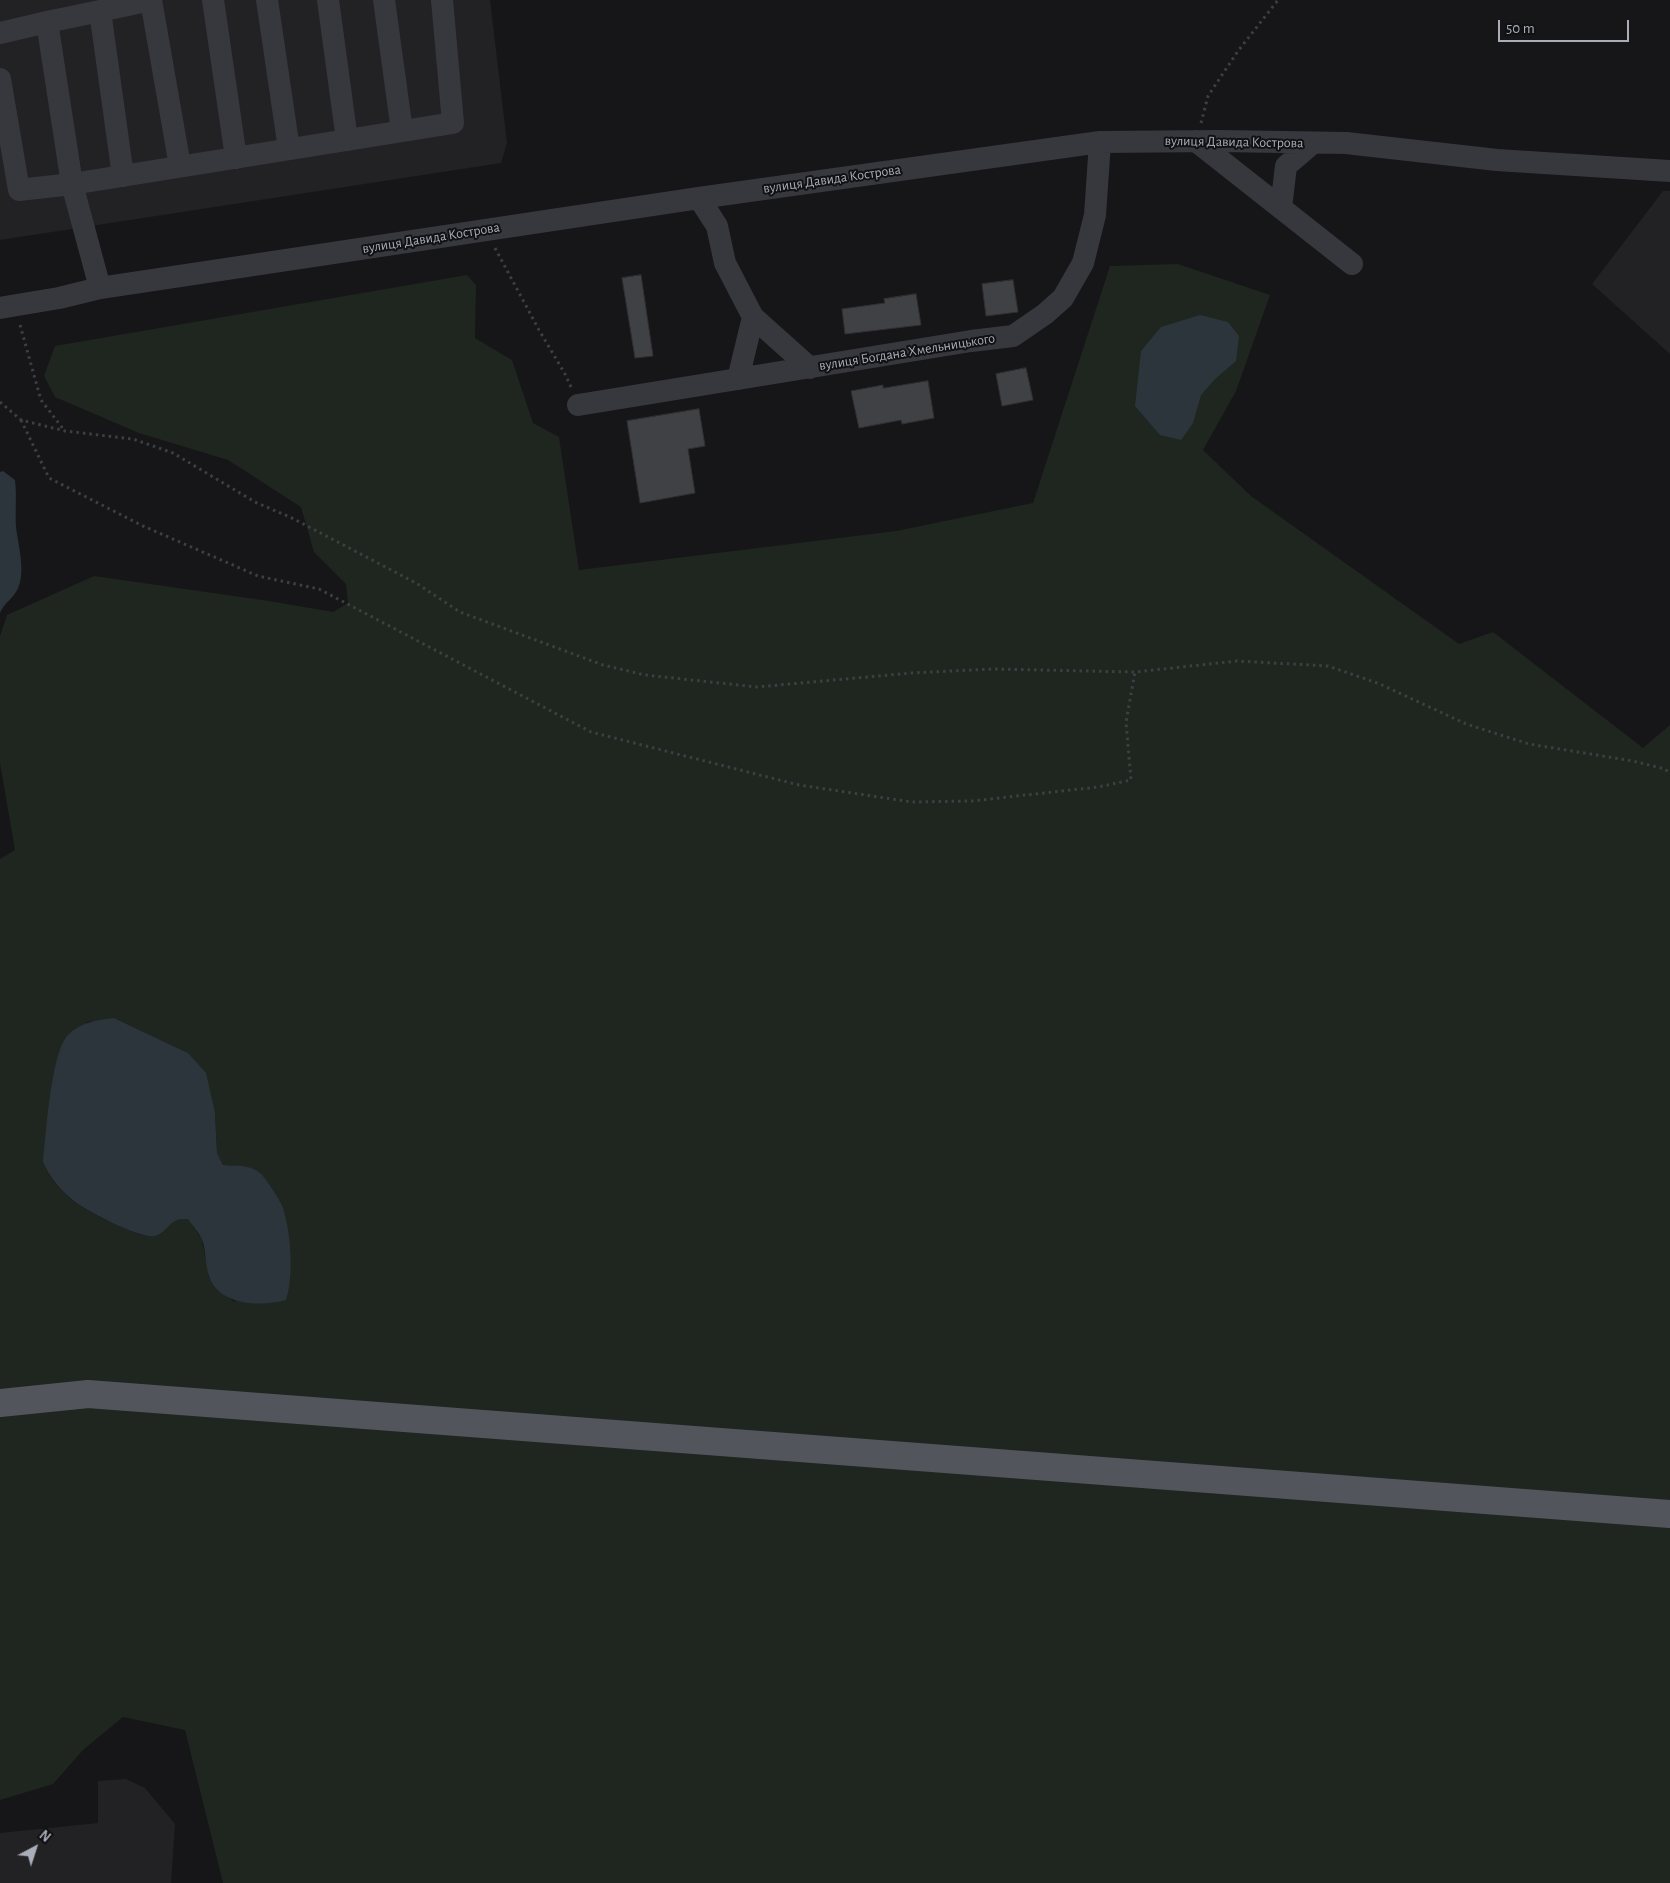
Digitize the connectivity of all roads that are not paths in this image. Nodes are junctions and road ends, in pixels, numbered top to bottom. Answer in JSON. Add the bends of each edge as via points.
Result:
{"nodes":[{"id":1,"x":151,"y":0,"type":"edge"},
{"id":2,"x":213,"y":0,"type":"edge"},
{"id":3,"x":267,"y":0,"type":"edge"},
{"id":4,"x":328,"y":0,"type":"edge"},
{"id":5,"x":384,"y":0,"type":"edge"},
{"id":6,"x":442,"y":0,"type":"edge"},
{"id":7,"x":100,"y":11,"type":"junction"},
{"id":8,"x":47,"y":22,"type":"junction"},
{"id":9,"x":0,"y":33,"type":"edge"},
{"id":10,"x":0,"y":79,"type":"edge"},
{"id":11,"x":402,"y":131,"type":"junction"},
{"id":12,"x":347,"y":140,"type":"junction"},
{"id":13,"x":1196,"y":141,"type":"junction"},
{"id":14,"x":1100,"y":142,"type":"junction"},
{"id":15,"x":1313,"y":143,"type":"junction"},
{"id":16,"x":289,"y":149,"type":"junction"},
{"id":17,"x":236,"y":158,"type":"junction"},
{"id":18,"x":180,"y":166,"type":"junction"},
{"id":19,"x":1670,"y":171,"type":"edge"},
{"id":20,"x":123,"y":176,"type":"junction"},
{"id":21,"x":72,"y":184,"type":"junction"},
{"id":22,"x":9,"y":192,"type":"edge"},
{"id":23,"x":699,"y":198,"type":"junction"},
{"id":24,"x":1281,"y":208,"type":"junction"},
{"id":25,"x":1352,"y":264,"type":"dead end"},
{"id":26,"x":100,"y":288,"type":"junction"},
{"id":27,"x":7,"y":307,"type":"edge"},
{"id":28,"x":753,"y":317,"type":"junction"},
{"id":29,"x":810,"y":368,"type":"junction"},
{"id":30,"x":738,"y":379,"type":"junction"},
{"id":31,"x":578,"y":405,"type":"road end"},
{"id":32,"x":0,"y":1403,"type":"edge"},
{"id":33,"x":1670,"y":1514,"type":"edge"}],
"edges":[{"from":1,"to":7,"type":"street"},
{"from":1,"to":18,"type":"street"},
{"from":2,"to":17,"type":"street"},
{"from":3,"to":16,"type":"street"},
{"from":4,"to":12,"type":"street"},
{"from":5,"to":11,"type":"street"},
{"from":6,"to":11,"type":"street","via":[[453,123]]},
{"from":7,"to":8,"type":"street"},
{"from":7,"to":20,"type":"street"},
{"from":8,"to":9,"type":"street"},
{"from":8,"to":21,"type":"street"},
{"from":10,"to":22,"type":"street"},
{"from":11,"to":12,"type":"street"},
{"from":12,"to":16,"type":"street"},
{"from":13,"to":14,"type":"street","name":"вулиця Давида Кострова"},
{"from":13,"to":15,"type":"street","name":"вулиця Давида Кострова"},
{"from":13,"to":24,"type":"street"},
{"from":14,"to":23,"type":"street","name":"вулиця Давида Кострова"},
{"from":14,"to":29,"type":"street","name":"вулиця Богдана Хмельницького","via":[[1094,215],[1083,263],[1063,298],[1045,314],[1013,336]]},
{"from":15,"to":19,"type":"street","name":"вулиця Давида Кострова","via":[[1346,143],[1542,164]]},
{"from":15,"to":24,"type":"street","via":[[1286,166]]},
{"from":16,"to":17,"type":"street"},
{"from":17,"to":18,"type":"street"},
{"from":18,"to":20,"type":"street"},
{"from":20,"to":21,"type":"street"},
{"from":21,"to":22,"type":"street"},
{"from":21,"to":26,"type":"street"},
{"from":23,"to":26,"type":"street","name":"вулиця Давида Кострова"},
{"from":23,"to":28,"type":"street","via":[[717,226],[725,263]]},
{"from":24,"to":25,"type":"street"},
{"from":26,"to":27,"type":"street","name":"вулиця Давида Кострова"},
{"from":28,"to":29,"type":"street"},
{"from":28,"to":30,"type":"street"},
{"from":29,"to":30,"type":"street","name":"вулиця Богдана Хмельницького"},
{"from":30,"to":31,"type":"street","name":"вулиця Богдана Хмельницького"},
{"from":32,"to":33,"type":"main road","via":[[88,1394]]}]}
